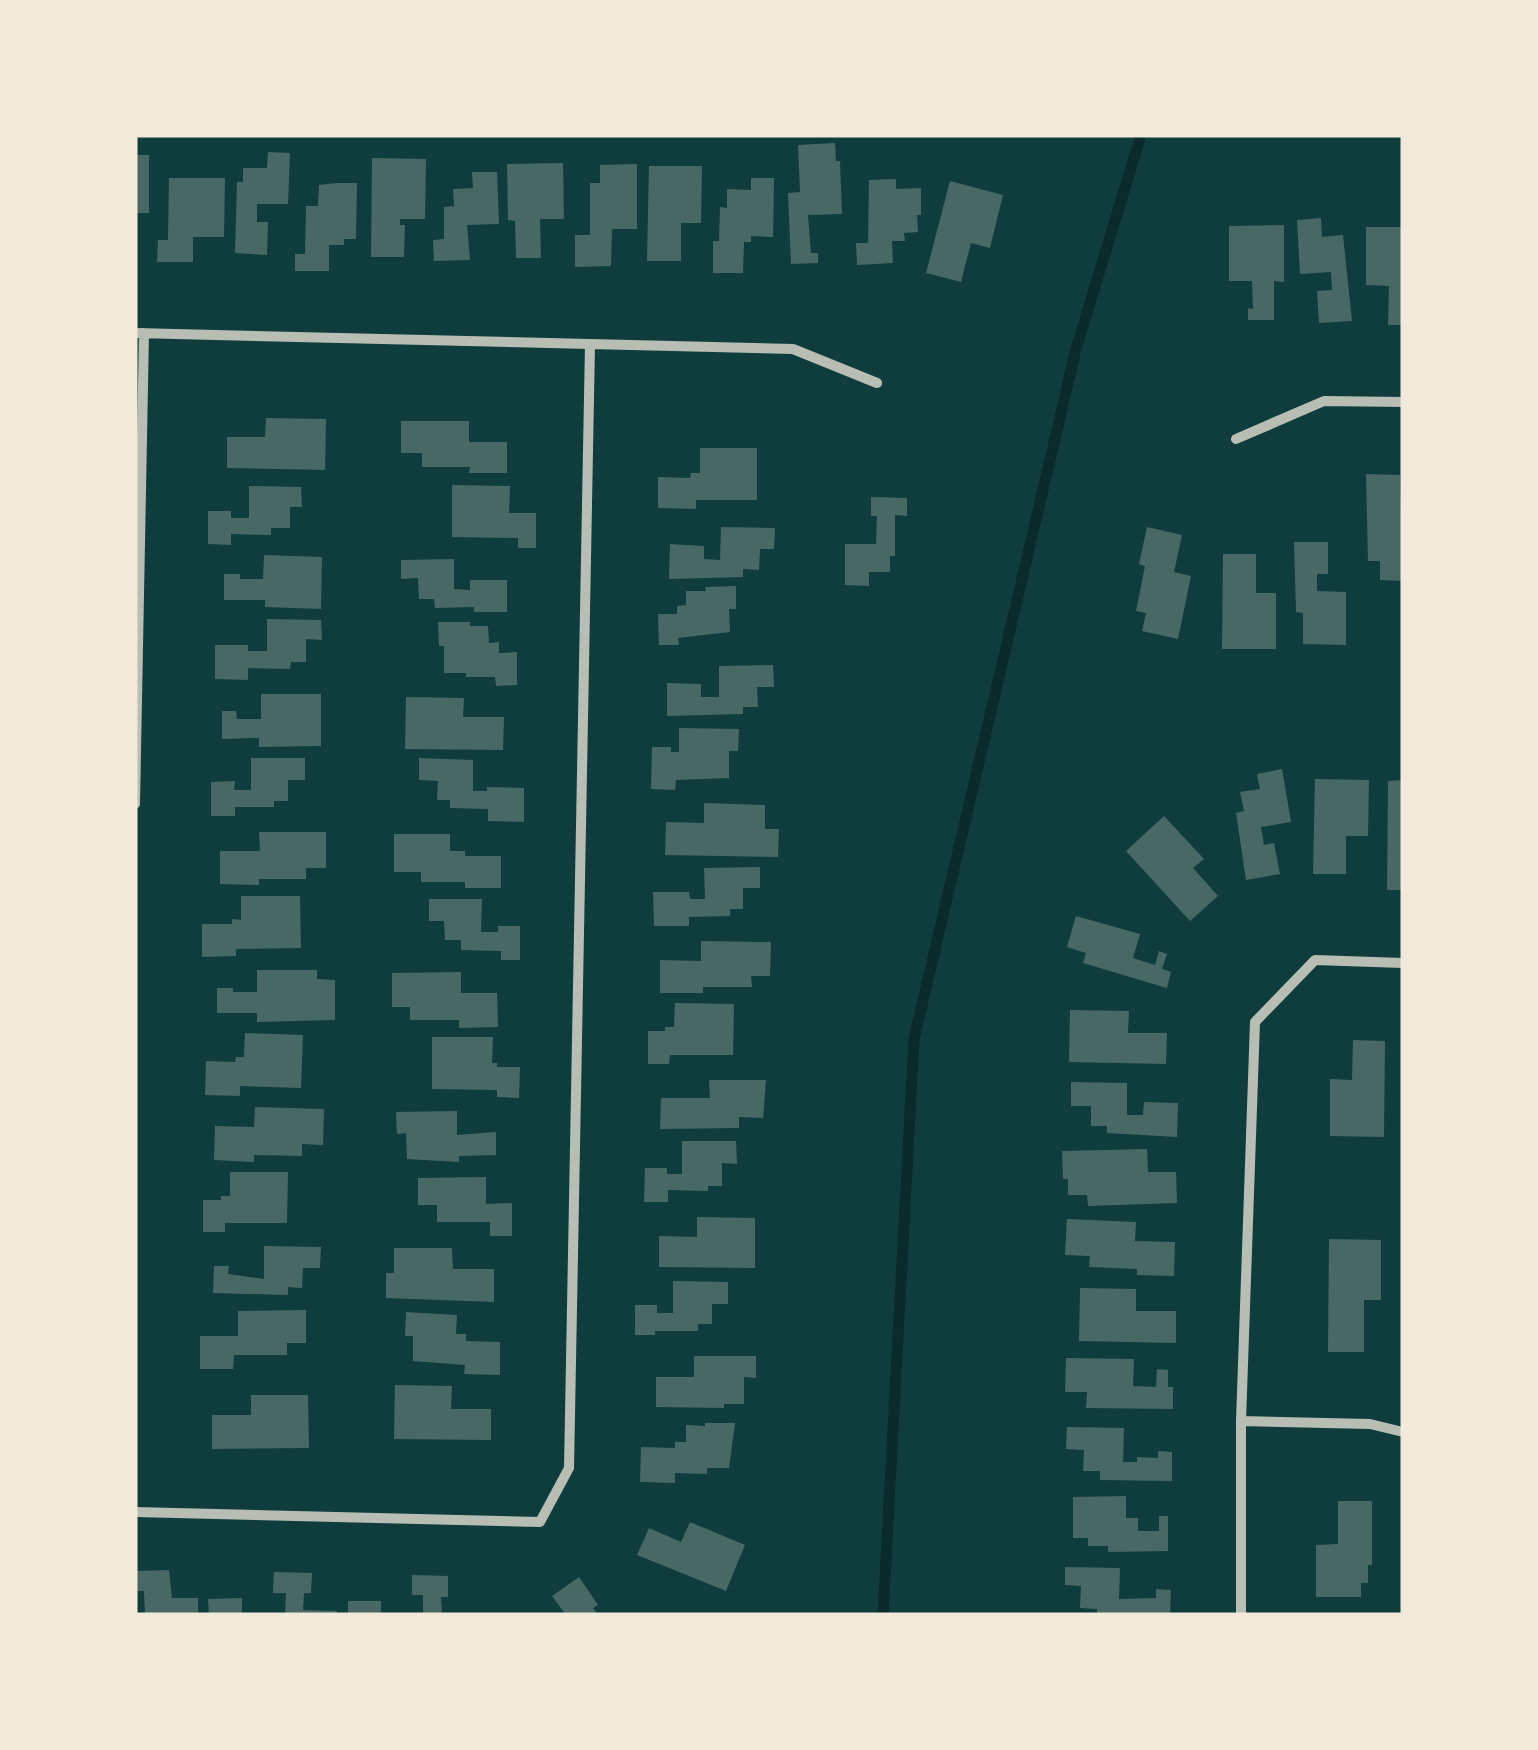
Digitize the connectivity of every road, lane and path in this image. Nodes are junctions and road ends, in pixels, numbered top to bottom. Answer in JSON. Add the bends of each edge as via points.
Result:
{"nodes":[{"id":1,"x":140,"y":333,"type":"edge"},
{"id":2,"x":590,"y":344,"type":"junction"},
{"id":3,"x":876,"y":383,"type":"dead end"},
{"id":4,"x":1403,"y":402,"type":"edge"},
{"id":5,"x":1236,"y":439,"type":"dead end"},
{"id":6,"x":135,"y":804,"type":"edge"},
{"id":7,"x":1403,"y":963,"type":"edge"},
{"id":8,"x":1241,"y":1422,"type":"junction"},
{"id":9,"x":1403,"y":1432,"type":"edge"},
{"id":10,"x":135,"y":1512,"type":"edge"},
{"id":11,"x":1242,"y":1615,"type":"edge"}],
"edges":[{"from":1,"to":2,"type":"street"},
{"from":1,"to":6,"type":"street"},
{"from":2,"to":3,"type":"street","via":[[793,349]]},
{"from":2,"to":10,"type":"street","via":[[569,1468],[540,1522]]},
{"from":4,"to":5,"type":"street","via":[[1324,401]]},
{"from":7,"to":8,"type":"street","via":[[1315,960],[1255,1022]]},
{"from":8,"to":9,"type":"street","via":[[1370,1424]]},
{"from":8,"to":11,"type":"street"}]}
